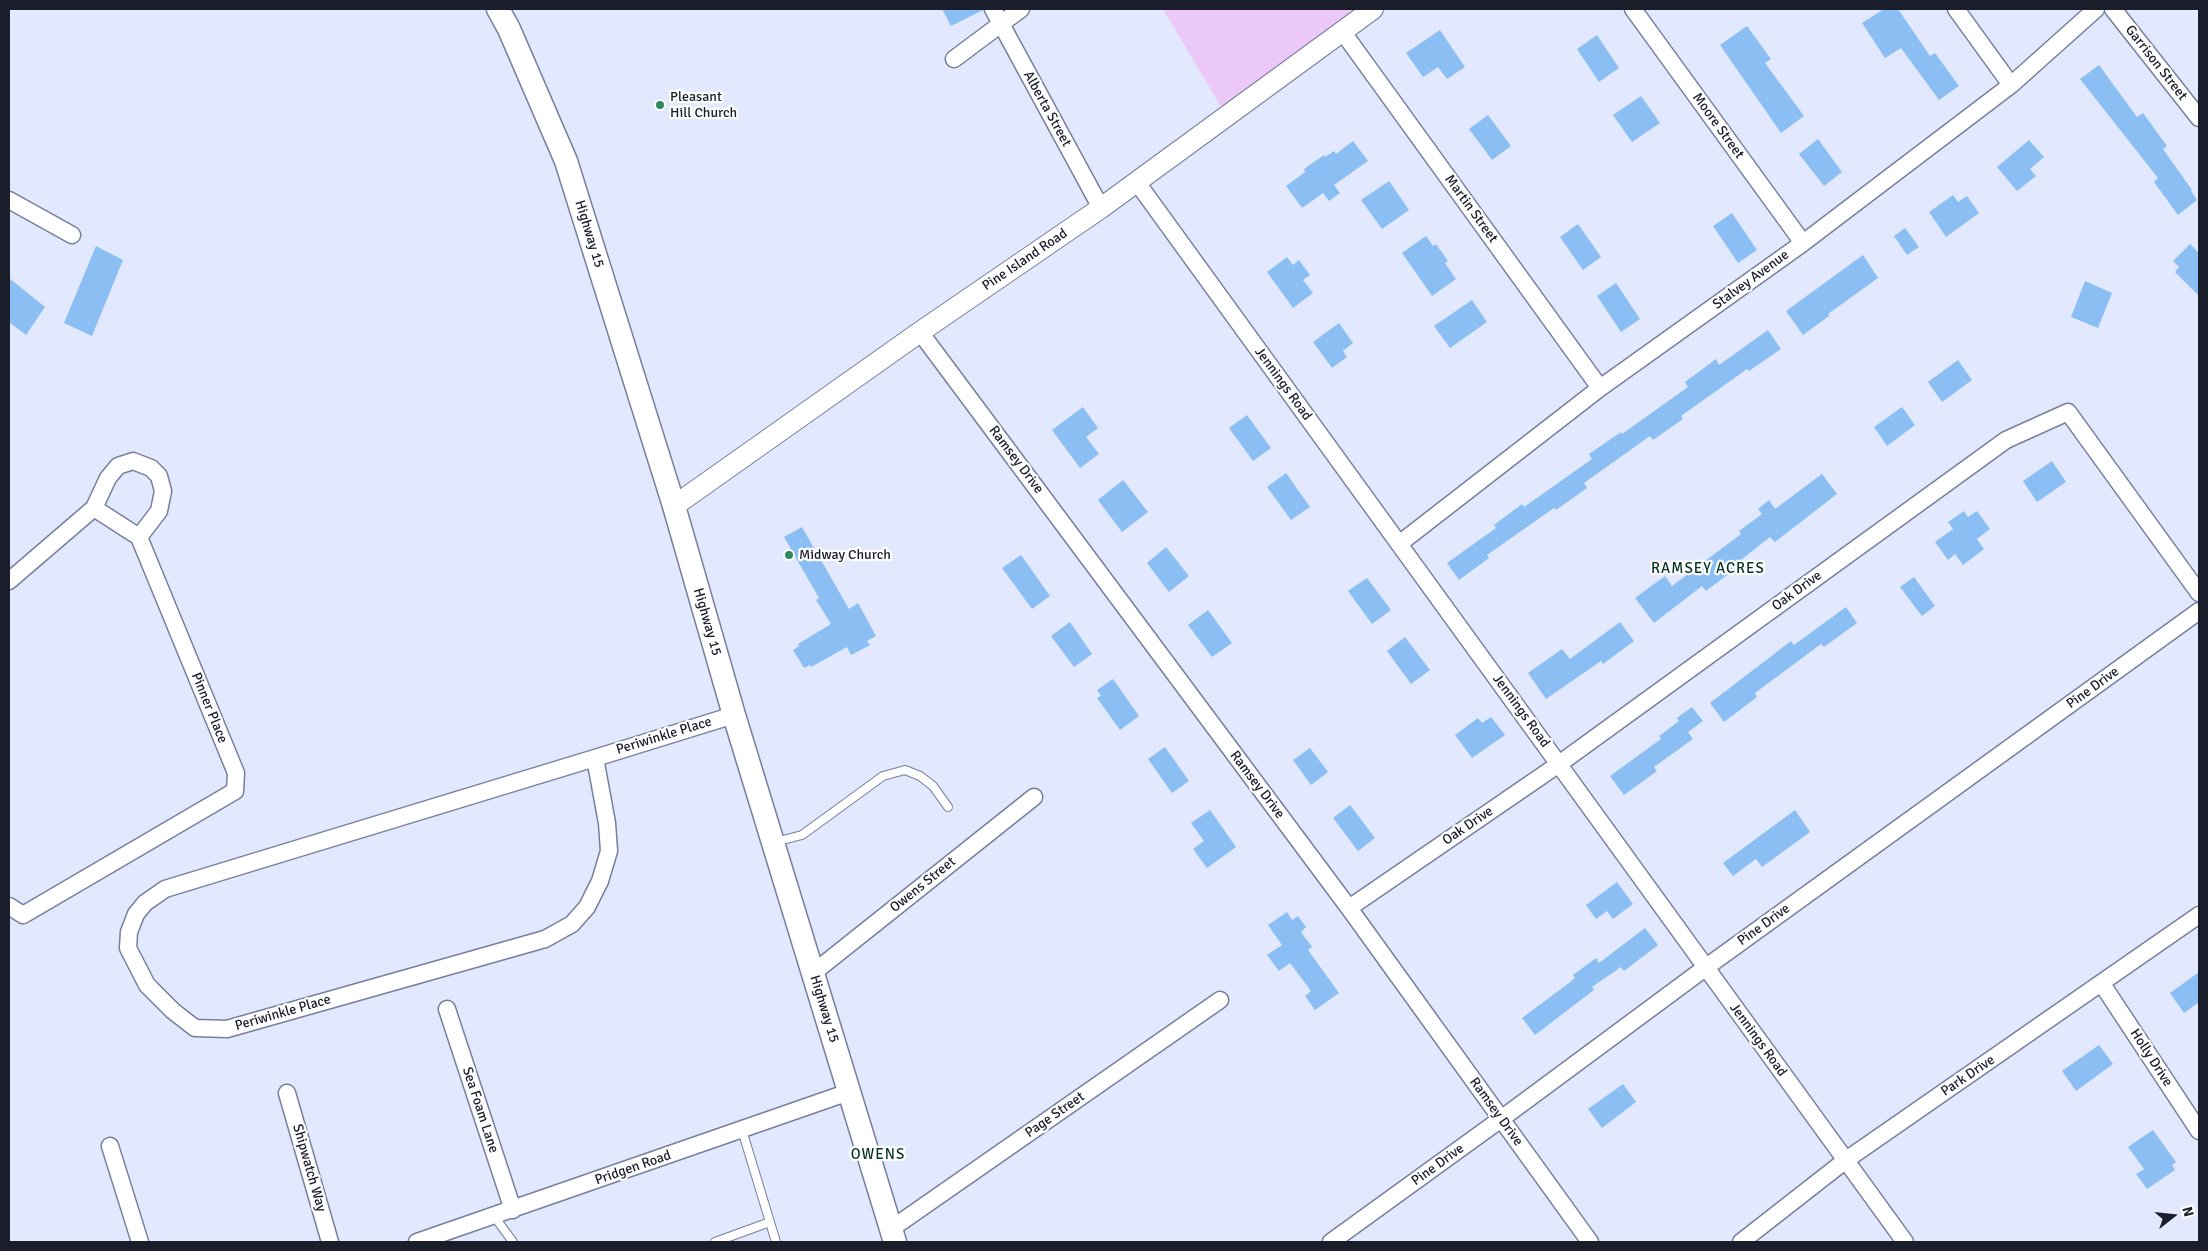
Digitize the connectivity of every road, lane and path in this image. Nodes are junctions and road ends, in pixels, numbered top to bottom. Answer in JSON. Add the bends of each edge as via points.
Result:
{"nodes":[{"id":1,"x":498,"y":9,"type":"edge"},
{"id":2,"x":1021,"y":9,"type":"edge"},
{"id":3,"x":1373,"y":9,"type":"edge"},
{"id":4,"x":1633,"y":9,"type":"edge"},
{"id":5,"x":1956,"y":9,"type":"edge"},
{"id":6,"x":2096,"y":9,"type":"edge"},
{"id":7,"x":2113,"y":9,"type":"edge"},
{"id":8,"x":997,"y":16,"type":"edge"},
{"id":9,"x":1342,"y":31,"type":"junction"},
{"id":10,"x":954,"y":59,"type":"dead end"},
{"id":11,"x":2011,"y":85,"type":"junction"},
{"id":12,"x":2199,"y":118,"type":"edge"},
{"id":13,"x":1136,"y":181,"type":"junction"},
{"id":14,"x":9,"y":200,"type":"edge"},
{"id":15,"x":1101,"y":208,"type":"junction"},
{"id":16,"x":72,"y":235,"type":"dead end"},
{"id":17,"x":1803,"y":243,"type":"junction"},
{"id":18,"x":920,"y":332,"type":"junction"},
{"id":19,"x":1600,"y":388,"type":"junction"},
{"id":20,"x":674,"y":506,"type":"junction"},
{"id":21,"x":94,"y":508,"type":"junction"},
{"id":22,"x":139,"y":537,"type":"junction"},
{"id":23,"x":1399,"y":544,"type":"junction"},
{"id":24,"x":9,"y":581,"type":"edge"},
{"id":25,"x":2199,"y":592,"type":"edge"},
{"id":26,"x":2199,"y":611,"type":"edge"},
{"id":27,"x":734,"y":715,"type":"junction"},
{"id":28,"x":595,"y":758,"type":"junction"},
{"id":29,"x":1559,"y":764,"type":"junction"},
{"id":30,"x":1034,"y":797,"type":"dead end"},
{"id":31,"x":948,"y":807,"type":"dead end"},
{"id":32,"x":773,"y":842,"type":"junction"},
{"id":33,"x":9,"y":906,"type":"edge"},
{"id":34,"x":1348,"y":908,"type":"junction"},
{"id":35,"x":2199,"y":915,"type":"edge"},
{"id":36,"x":1705,"y":968,"type":"junction"},
{"id":37,"x":813,"y":973,"type":"junction"},
{"id":38,"x":2102,"y":984,"type":"junction"},
{"id":39,"x":1220,"y":1000,"type":"dead end"},
{"id":40,"x":447,"y":1010,"type":"dead end"},
{"id":41,"x":849,"y":1092,"type":"junction"},
{"id":42,"x":287,"y":1093,"type":"dead end"},
{"id":43,"x":1501,"y":1120,"type":"junction"},
{"id":44,"x":742,"y":1130,"type":"junction"},
{"id":45,"x":2199,"y":1131,"type":"edge"},
{"id":46,"x":110,"y":1146,"type":"dead end"},
{"id":47,"x":1846,"y":1160,"type":"junction"},
{"id":48,"x":513,"y":1210,"type":"junction"},
{"id":49,"x":494,"y":1216,"type":"junction"},
{"id":50,"x":770,"y":1222,"type":"junction"},
{"id":51,"x":893,"y":1236,"type":"edge"},
{"id":52,"x":140,"y":1242,"type":"edge"},
{"id":53,"x":330,"y":1242,"type":"edge"},
{"id":54,"x":417,"y":1242,"type":"edge"},
{"id":55,"x":513,"y":1242,"type":"edge"},
{"id":56,"x":715,"y":1242,"type":"edge"},
{"id":57,"x":776,"y":1242,"type":"edge"},
{"id":58,"x":1332,"y":1242,"type":"edge"},
{"id":59,"x":1590,"y":1242,"type":"edge"},
{"id":60,"x":1741,"y":1242,"type":"edge"},
{"id":61,"x":1905,"y":1242,"type":"edge"}],
"edges":[{"from":1,"to":20,"type":"main road","name":"Highway 15","via":[[566,162]]},
{"from":2,"to":8,"type":"street"},
{"from":3,"to":9,"type":"street","name":"Pine Island Road"},
{"from":4,"to":17,"type":"street","name":"Moore Street"},
{"from":5,"to":11,"type":"street"},
{"from":6,"to":11,"type":"street","name":"Stalvey Avenue"},
{"from":7,"to":12,"type":"street","name":"Garrison Street"},
{"from":8,"to":10,"type":"street"},
{"from":8,"to":15,"type":"street","name":"Alberta Street"},
{"from":9,"to":13,"type":"street","name":"Pine Island Road"},
{"from":9,"to":19,"type":"street","name":"Martin Street"},
{"from":11,"to":17,"type":"street","name":"Stalvey Avenue"},
{"from":13,"to":15,"type":"street","name":"Pine Island Road"},
{"from":13,"to":23,"type":"street","name":"Jennings Road"},
{"from":14,"to":16,"type":"street"},
{"from":15,"to":18,"type":"street","name":"Pine Island Road"},
{"from":17,"to":19,"type":"street","name":"Stalvey Avenue"},
{"from":18,"to":20,"type":"street","name":"Pine Island Road"},
{"from":18,"to":34,"type":"street","name":"Ramsey Drive"},
{"from":19,"to":23,"type":"street","name":"Stalvey Avenue"},
{"from":20,"to":27,"type":"main road","name":"Highway 15"},
{"from":21,"to":22,"type":"street"},
{"from":21,"to":22,"type":"street","via":[[108,478],[118,466],[133,460],[152,468],[159,476],[164,491],[159,511]]},
{"from":21,"to":24,"type":"street"},
{"from":22,"to":33,"type":"street","name":"Pinner Place","via":[[236,773],[235,791],[24,915]]},
{"from":23,"to":29,"type":"street","name":"Jennings Road"},
{"from":25,"to":29,"type":"street","name":"Oak Drive","via":[[2068,412],[2006,440]]},
{"from":26,"to":36,"type":"street","name":"Pine Drive"},
{"from":27,"to":28,"type":"street","name":"Periwinkle Place"},
{"from":27,"to":32,"type":"main road","name":"Highway 15"},
{"from":28,"to":28,"type":"street","name":"Periwinkle Place","via":[[609,851],[600,881],[587,907],[572,924],[545,939],[227,1029],[195,1028],[173,1011],[147,985],[128,948],[129,932],[136,914],[165,889]]},
{"from":29,"to":34,"type":"street","name":"Oak Drive"},
{"from":29,"to":36,"type":"street","name":"Jennings Road"},
{"from":30,"to":37,"type":"street","name":"Owens Street"},
{"from":31,"to":32,"type":"lane","via":[[933,786],[905,770],[883,776],[802,835]]},
{"from":32,"to":37,"type":"main road","name":"Highway 15"},
{"from":34,"to":43,"type":"street","name":"Ramsey Drive"},
{"from":35,"to":38,"type":"street","name":"Park Drive"},
{"from":36,"to":43,"type":"street","name":"Pine Drive"},
{"from":36,"to":47,"type":"street","name":"Jennings Road"},
{"from":37,"to":41,"type":"main road","name":"Highway 15"},
{"from":38,"to":45,"type":"street","name":"Holly Drive"},
{"from":38,"to":47,"type":"street","name":"Park Drive"},
{"from":39,"to":51,"type":"street","name":"Page Street"},
{"from":40,"to":48,"type":"street","name":"Sea Foam Lane"},
{"from":41,"to":44,"type":"street","name":"Pridgen Road"},
{"from":41,"to":51,"type":"main road","name":"Highway 15"},
{"from":42,"to":53,"type":"street","name":"Shipwatch Way"},
{"from":43,"to":58,"type":"street","name":"Pine Drive"},
{"from":43,"to":59,"type":"street","name":"Ramsey Drive"},
{"from":44,"to":48,"type":"street","name":"Pridgen Road"},
{"from":44,"to":50,"type":"lane"},
{"from":46,"to":52,"type":"street"},
{"from":47,"to":60,"type":"street","name":"Park Drive"},
{"from":47,"to":61,"type":"street","name":"Jennings Road"},
{"from":48,"to":49,"type":"street","name":"Pridgen Road"},
{"from":49,"to":54,"type":"street","name":"Pridgen Road"},
{"from":49,"to":55,"type":"lane"},
{"from":50,"to":56,"type":"lane"},
{"from":50,"to":57,"type":"lane"}]}
